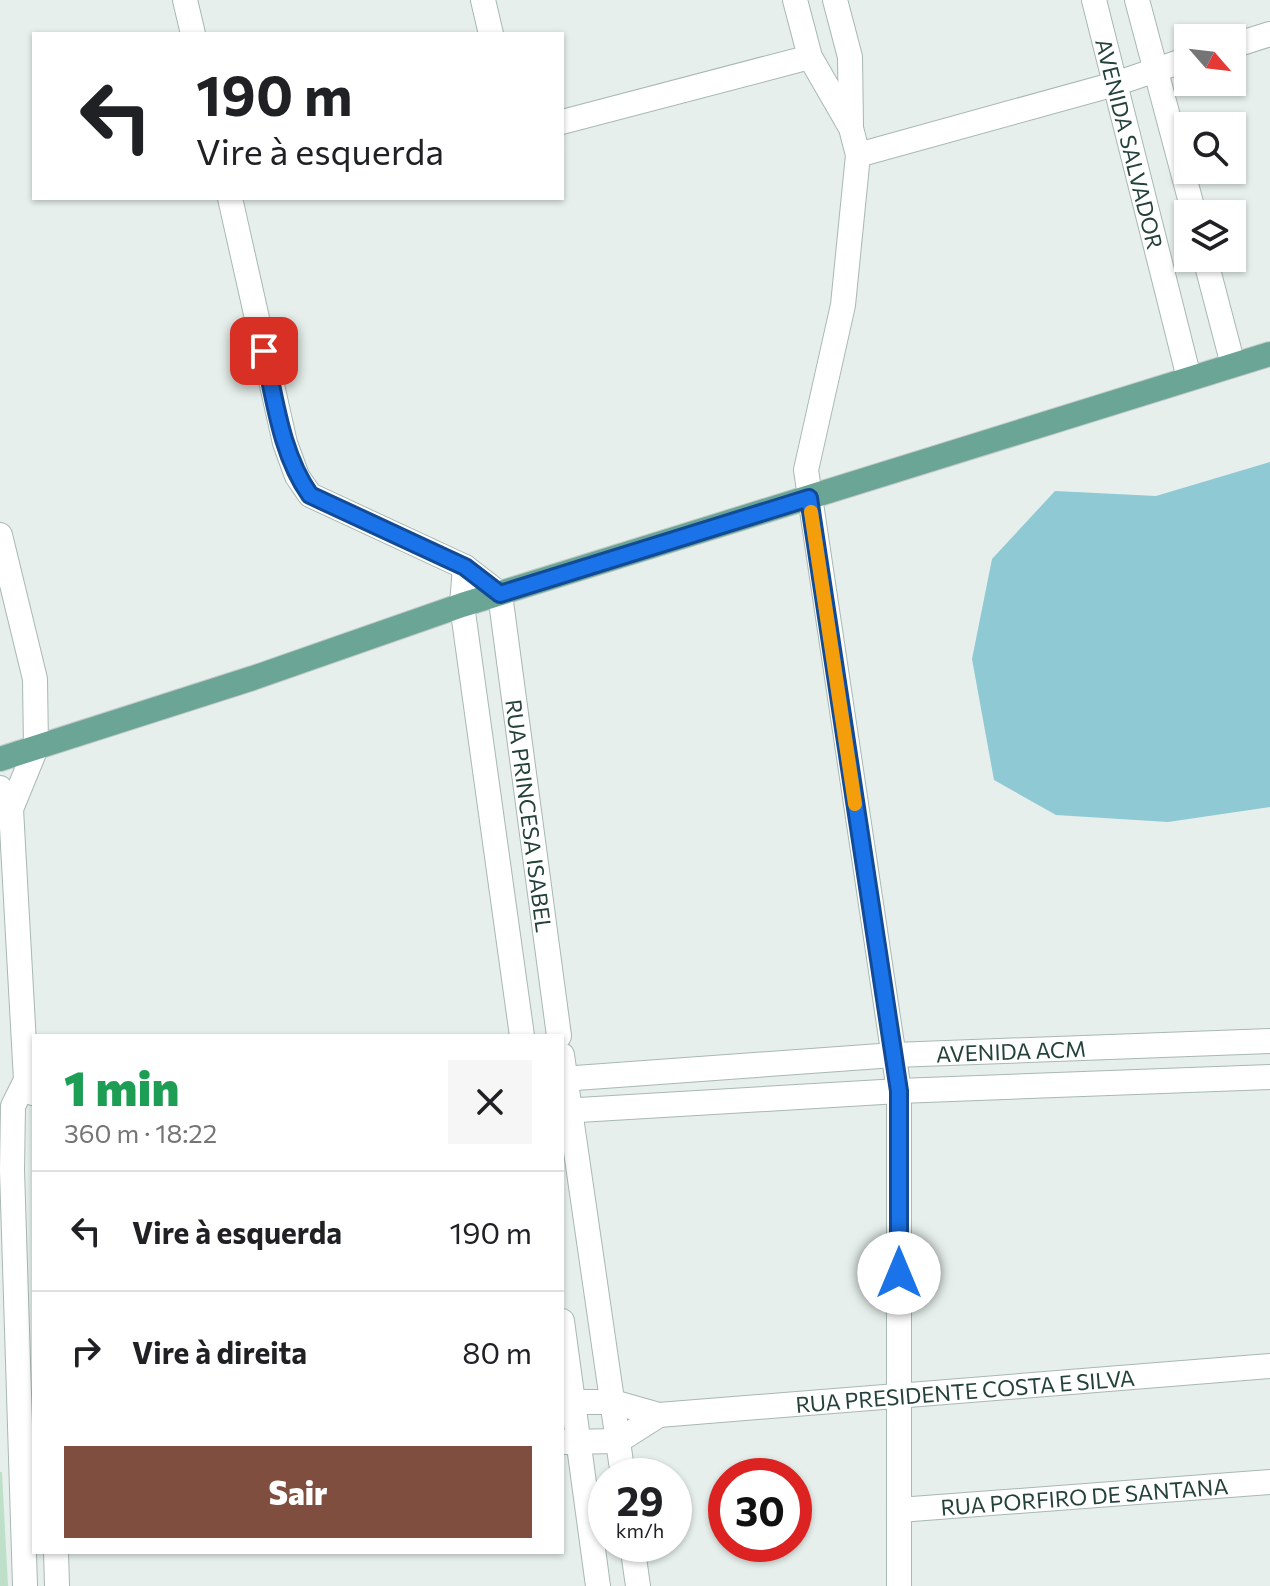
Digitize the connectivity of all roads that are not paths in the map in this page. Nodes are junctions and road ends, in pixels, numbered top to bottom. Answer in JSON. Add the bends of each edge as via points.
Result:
{"nodes":[{"id":1,"x":185,"y":0,"type":"edge"},
{"id":2,"x":483,"y":0,"type":"edge"},
{"id":3,"x":1094,"y":0,"type":"edge"},
{"id":4,"x":1137,"y":0,"type":"edge"},
{"id":5,"x":836,"y":3,"type":"edge"},
{"id":6,"x":798,"y":8,"type":"edge"},
{"id":7,"x":193,"y":32,"type":"edge"},
{"id":8,"x":491,"y":32,"type":"edge"},
{"id":9,"x":1270,"y":34,"type":"edge"},
{"id":10,"x":1246,"y":42,"type":"edge"},
{"id":11,"x":810,"y":57,"type":"junction"},
{"id":12,"x":1174,"y":63,"type":"edge"},
{"id":13,"x":1155,"y":68,"type":"junction"},
{"id":14,"x":1115,"y":84,"type":"junction"},
{"id":15,"x":564,"y":121,"type":"edge"},
{"id":16,"x":851,"y":128,"type":"junction"},
{"id":17,"x":858,"y":155,"type":"junction"},
{"id":18,"x":230,"y":200,"type":"edge"},
{"id":19,"x":1190,"y":200,"type":"edge"},
{"id":20,"x":1209,"y":272,"type":"edge"},
{"id":21,"x":1270,"y":354,"type":"edge"},
{"id":22,"x":1233,"y":365,"type":"junction"},
{"id":23,"x":1189,"y":378,"type":"junction"},
{"id":24,"x":809,"y":498,"type":"junction"},
{"id":25,"x":0,"y":535,"type":"edge"},
{"id":26,"x":465,"y":567,"type":"junction"},
{"id":27,"x":500,"y":594,"type":"junction"},
{"id":28,"x":462,"y":605,"type":"junction"},
{"id":29,"x":36,"y":748,"type":"junction"},
{"id":30,"x":0,"y":759,"type":"edge"},
{"id":31,"x":5,"y":798,"type":"edge"},
{"id":32,"x":522,"y":1034,"type":"edge"},
{"id":33,"x":559,"y":1034,"type":"edge"},
{"id":34,"x":1270,"y":1041,"type":"edge"},
{"id":35,"x":894,"y":1055,"type":"junction"},
{"id":36,"x":564,"y":1071,"type":"edge"},
{"id":37,"x":1270,"y":1077,"type":"edge"},
{"id":38,"x":564,"y":1084,"type":"edge"},
{"id":39,"x":899,"y":1091,"type":"junction"},
{"id":40,"x":566,"y":1110,"type":"edge"},
{"id":41,"x":19,"y":1112,"type":"edge"},
{"id":42,"x":564,"y":1353,"type":"edge"},
{"id":43,"x":1270,"y":1366,"type":"edge"},
{"id":44,"x":899,"y":1395,"type":"junction"},
{"id":45,"x":567,"y":1402,"type":"edge"},
{"id":46,"x":613,"y":1402,"type":"junction"},
{"id":47,"x":659,"y":1415,"type":"junction"},
{"id":48,"x":28,"y":1428,"type":"edge"},
{"id":49,"x":618,"y":1441,"type":"junction"},
{"id":50,"x":570,"y":1442,"type":"edge"},
{"id":51,"x":0,"y":1443,"type":"edge"},
{"id":52,"x":18,"y":1458,"type":"edge"},
{"id":53,"x":620,"y":1458,"type":"edge"},
{"id":54,"x":1270,"y":1482,"type":"edge"},
{"id":55,"x":899,"y":1510,"type":"junction"},
{"id":56,"x":56,"y":1554,"type":"edge"},
{"id":57,"x":635,"y":1562,"type":"edge"},
{"id":58,"x":25,"y":1586,"type":"edge"},
{"id":59,"x":57,"y":1586,"type":"edge"},
{"id":60,"x":598,"y":1586,"type":"edge"},
{"id":61,"x":638,"y":1586,"type":"edge"},
{"id":62,"x":899,"y":1586,"type":"edge"}],
"edges":[{"from":1,"to":7,"type":"street"},
{"from":2,"to":8,"type":"street"},
{"from":3,"to":14,"type":"street","name":"AVENIDA SALVADOR"},
{"from":4,"to":13,"type":"street","name":"AVENIDA SALVADOR"},
{"from":5,"to":6,"type":"street"},
{"from":5,"to":16,"type":"street","via":[[850,57]]},
{"from":6,"to":11,"type":"street"},
{"from":9,"to":10,"type":"street"},
{"from":11,"to":15,"type":"street"},
{"from":11,"to":16,"type":"street"},
{"from":12,"to":13,"type":"street"},
{"from":13,"to":14,"type":"street"},
{"from":13,"to":19,"type":"street","name":"AVENIDA SALVADOR"},
{"from":14,"to":17,"type":"street"},
{"from":14,"to":23,"type":"street","name":"AVENIDA SALVADOR"},
{"from":16,"to":17,"type":"street"},
{"from":17,"to":24,"type":"street","via":[[843,305],[806,470]]},
{"from":18,"to":26,"type":"street","via":[[297,476],[310,495]]},
{"from":20,"to":22,"type":"street"},
{"from":21,"to":22,"type":"main road"},
{"from":22,"to":23,"type":"main road"},
{"from":23,"to":24,"type":"main road"},
{"from":24,"to":27,"type":"main road"},
{"from":24,"to":35,"type":"street"},
{"from":25,"to":29,"type":"street","via":[[35,679]]},
{"from":26,"to":27,"type":"street"},
{"from":26,"to":28,"type":"street","name":"RUA PRINCESA ISABEL"},
{"from":27,"to":28,"type":"main road"},
{"from":27,"to":33,"type":"street","name":"RUA PRINCESA ISABEL"},
{"from":28,"to":29,"type":"main road"},
{"from":28,"to":32,"type":"street","name":"RUA PRINCESA ISABEL"},
{"from":29,"to":30,"type":"main road"},
{"from":29,"to":31,"type":"street"},
{"from":31,"to":41,"type":"street"},
{"from":34,"to":35,"type":"street","name":"AVENIDA ACM"},
{"from":35,"to":36,"type":"street","name":"AVENIDA ACM"},
{"from":35,"to":39,"type":"street"},
{"from":37,"to":39,"type":"street","name":"AVENIDA ACM"},
{"from":38,"to":40,"type":"street"},
{"from":39,"to":40,"type":"street","name":"AVENIDA ACM"},
{"from":39,"to":44,"type":"street"},
{"from":40,"to":46,"type":"street"},
{"from":41,"to":48,"type":"street"},
{"from":42,"to":45,"type":"street"},
{"from":43,"to":44,"type":"street","name":"RUA PRESIDENTE COSTA E SILVA"},
{"from":44,"to":47,"type":"street","name":"RUA PRESIDENTE COSTA E SILVA"},
{"from":44,"to":55,"type":"street"},
{"from":45,"to":46,"type":"street","name":"RUA PRESIDENTE COSTA E SILVA"},
{"from":45,"to":50,"type":"street"},
{"from":46,"to":47,"type":"street","name":"RUA PRESIDENTE COSTA E SILVA"},
{"from":46,"to":49,"type":"street"},
{"from":47,"to":49,"type":"street","name":"RUA PRESIDENTE COSTA E SILVA"},
{"from":48,"to":51,"type":"street"},
{"from":48,"to":52,"type":"street"},
{"from":49,"to":50,"type":"street"},
{"from":49,"to":53,"type":"street"},
{"from":50,"to":60,"type":"street"},
{"from":52,"to":58,"type":"street"},
{"from":54,"to":55,"type":"street","name":"RUA PORFIRO DE SANTANA"},
{"from":55,"to":62,"type":"street"},
{"from":56,"to":59,"type":"street"},
{"from":57,"to":61,"type":"street"}]}
